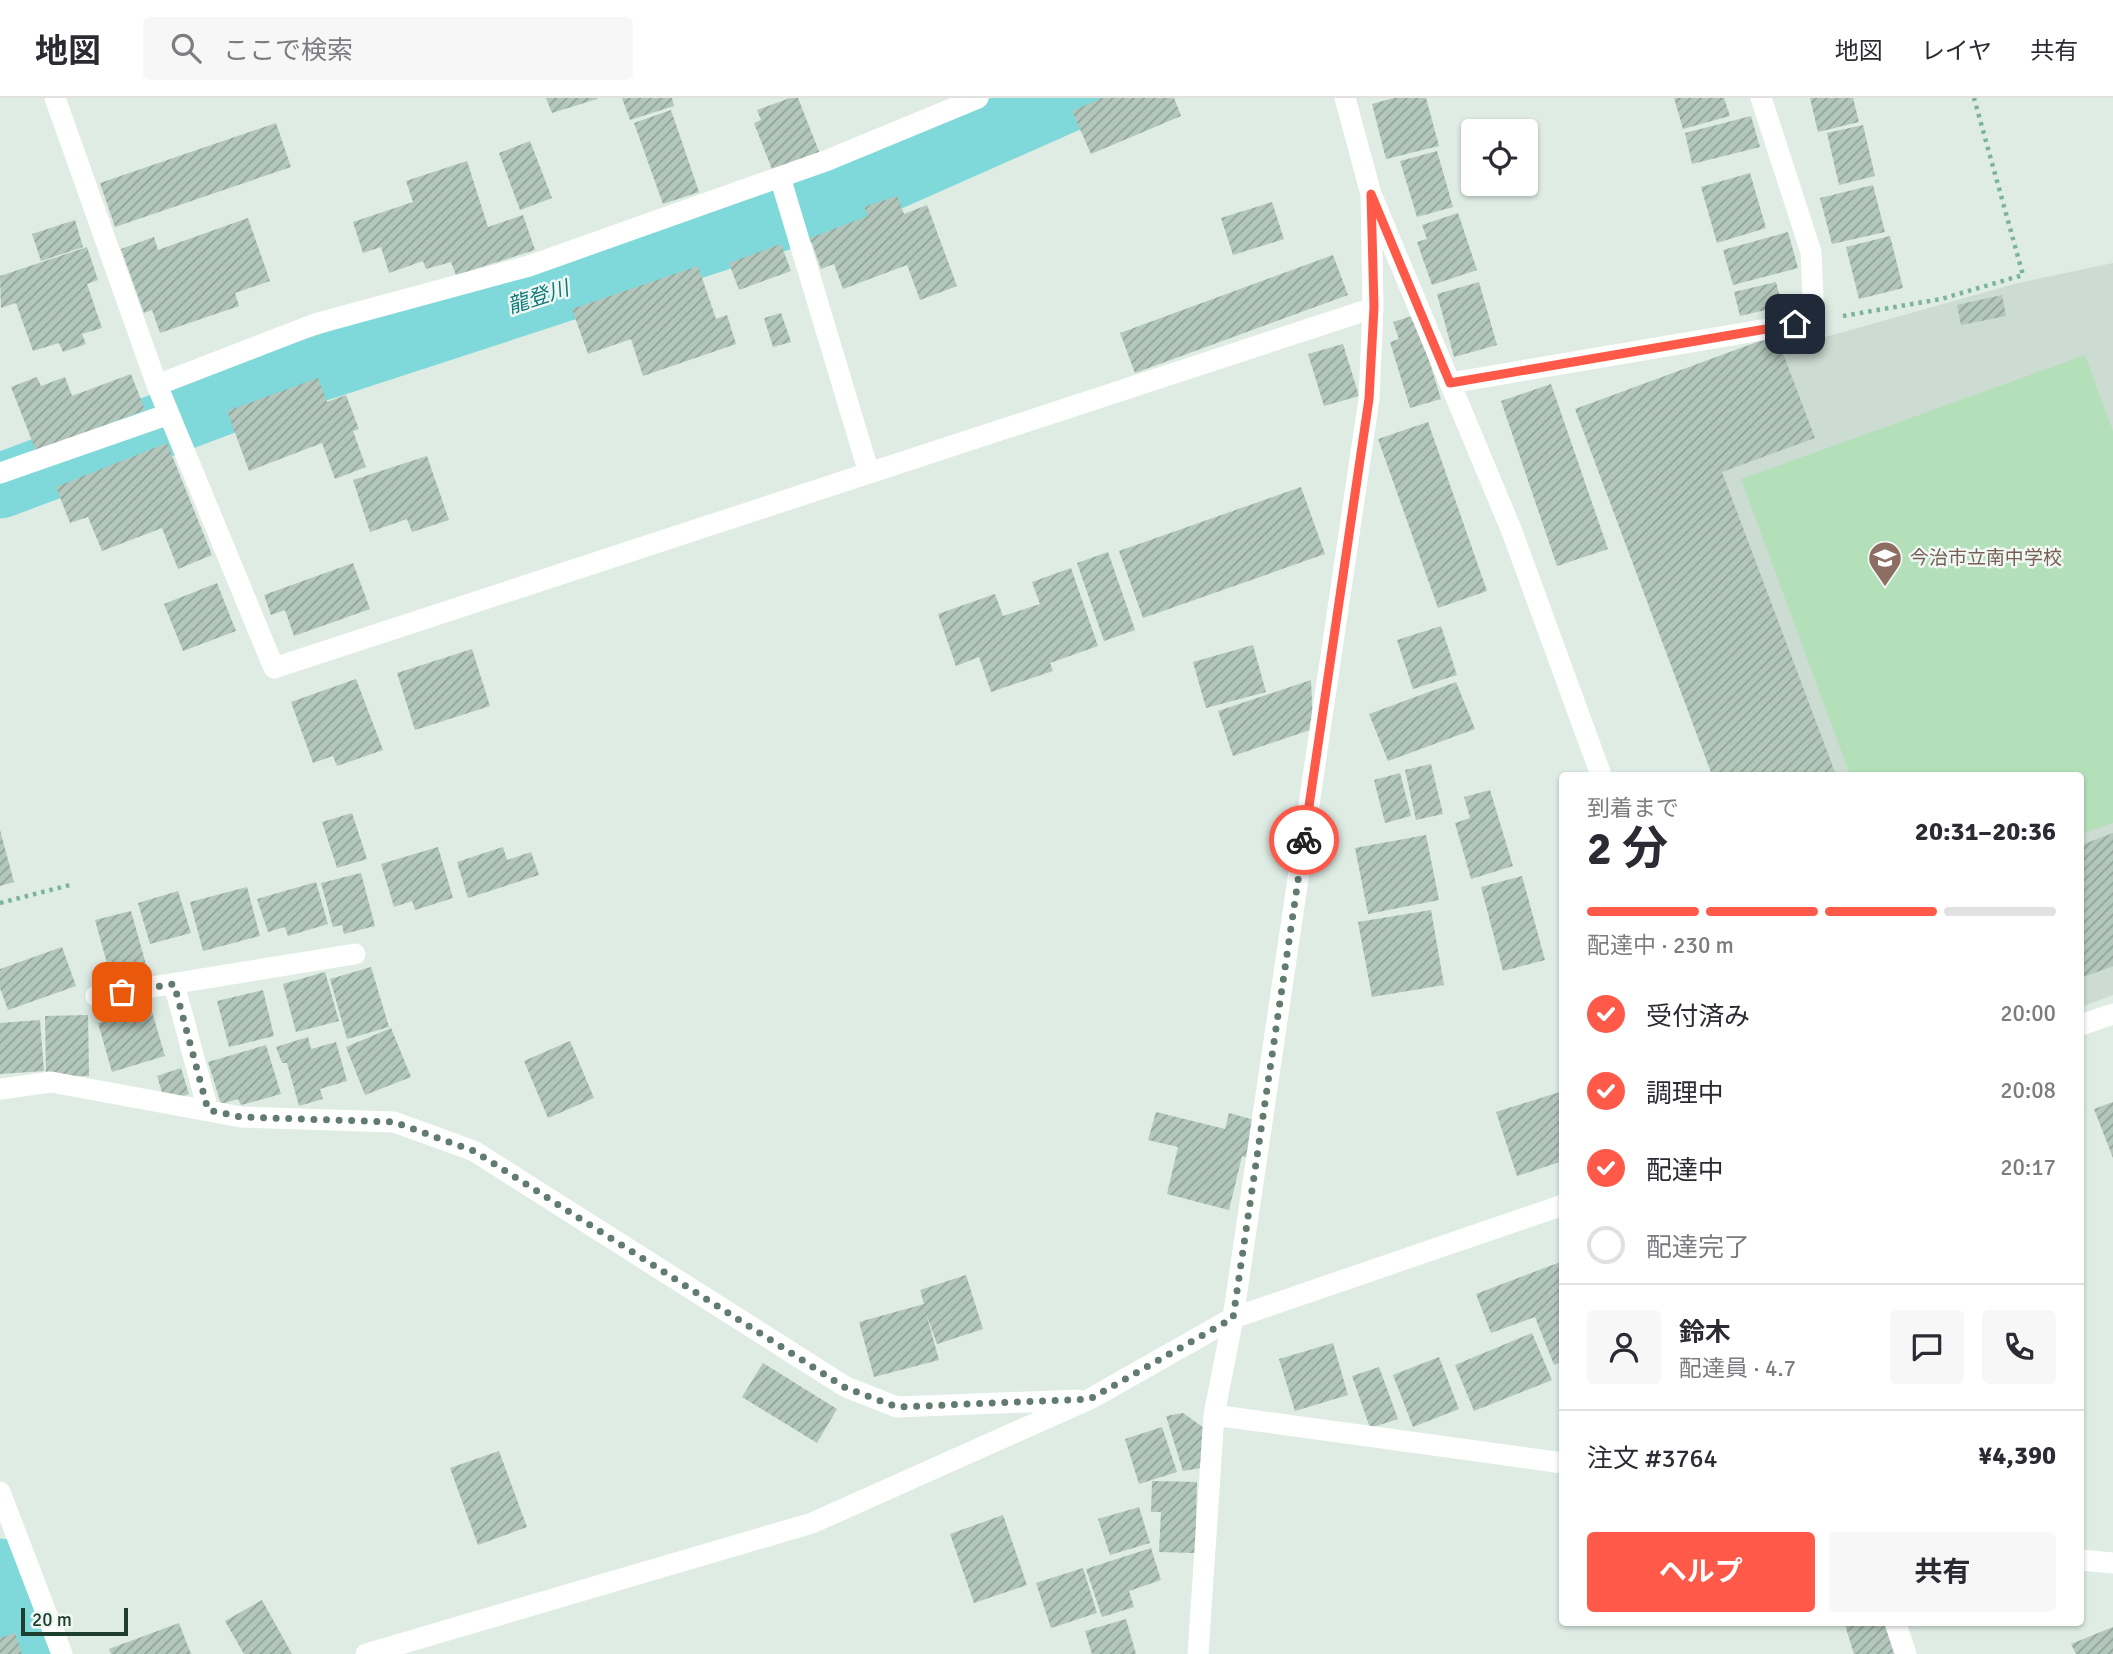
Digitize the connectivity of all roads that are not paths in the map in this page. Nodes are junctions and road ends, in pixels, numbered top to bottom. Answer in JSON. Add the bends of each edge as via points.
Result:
{"nodes":[{"id":1,"x":55,"y":98,"type":"edge"},
{"id":2,"x":978,"y":98,"type":"edge"},
{"id":3,"x":1345,"y":98,"type":"edge"},
{"id":4,"x":1761,"y":98,"type":"edge"},
{"id":5,"x":780,"y":177,"type":"junction"},
{"id":6,"x":1371,"y":194,"type":"junction"},
{"id":7,"x":1374,"y":307,"type":"junction"},
{"id":8,"x":1450,"y":383,"type":"junction"},
{"id":9,"x":157,"y":385,"type":"junction"},
{"id":10,"x":169,"y":414,"type":"junction"},
{"id":11,"x":0,"y":473,"type":"edge"},
{"id":12,"x":869,"y":473,"type":"junction"},
{"id":13,"x":1600,"y":772,"type":"edge"},
{"id":14,"x":355,"y":954,"type":"dead end"},
{"id":15,"x":174,"y":984,"type":"junction"},
{"id":16,"x":96,"y":996,"type":"dead end"},
{"id":17,"x":2113,"y":1014,"type":"edge"},
{"id":18,"x":2084,"y":1024,"type":"edge"},
{"id":19,"x":0,"y":1089,"type":"edge"},
{"id":20,"x":208,"y":1110,"type":"junction"},
{"id":21,"x":1559,"y":1206,"type":"edge"},
{"id":22,"x":1233,"y":1318,"type":"junction"},
{"id":23,"x":1090,"y":1399,"type":"junction"},
{"id":24,"x":1214,"y":1415,"type":"junction"},
{"id":25,"x":1559,"y":1462,"type":"edge"},
{"id":26,"x":0,"y":1492,"type":"edge"},
{"id":27,"x":2084,"y":1560,"type":"edge"},
{"id":28,"x":2113,"y":1563,"type":"edge"},
{"id":29,"x":1896,"y":1626,"type":"edge"},
{"id":30,"x":62,"y":1654,"type":"edge"},
{"id":31,"x":366,"y":1654,"type":"edge"},
{"id":32,"x":1198,"y":1654,"type":"edge"},
{"id":33,"x":1906,"y":1654,"type":"edge"}],
"edges":[{"from":1,"to":9,"type":"street"},
{"from":2,"to":5,"type":"street"},
{"from":3,"to":6,"type":"street"},
{"from":4,"to":8,"type":"street","via":[[1811,252],[1814,321]]},
{"from":5,"to":9,"type":"street","via":[[528,266],[315,324]]},
{"from":5,"to":12,"type":"street"},
{"from":6,"to":7,"type":"street"},
{"from":6,"to":8,"type":"street"},
{"from":7,"to":12,"type":"street"},
{"from":7,"to":22,"type":"street","via":[[1369,399]]},
{"from":8,"to":13,"type":"street","via":[[1511,529]]},
{"from":9,"to":10,"type":"street"},
{"from":10,"to":11,"type":"street"},
{"from":10,"to":12,"type":"street","via":[[274,668]]},
{"from":14,"to":15,"type":"street"},
{"from":15,"to":16,"type":"street"},
{"from":15,"to":20,"type":"street"},
{"from":17,"to":18,"type":"street"},
{"from":19,"to":20,"type":"street","via":[[51,1082]]},
{"from":20,"to":23,"type":"street","via":[[241,1117],[394,1122],[474,1151],[846,1388],[897,1407]]},
{"from":21,"to":22,"type":"street"},
{"from":22,"to":23,"type":"street"},
{"from":22,"to":24,"type":"street"},
{"from":23,"to":31,"type":"street","via":[[811,1523]]},
{"from":24,"to":25,"type":"street"},
{"from":24,"to":32,"type":"street"},
{"from":26,"to":30,"type":"street"},
{"from":27,"to":28,"type":"street"},
{"from":29,"to":33,"type":"street"}]}
